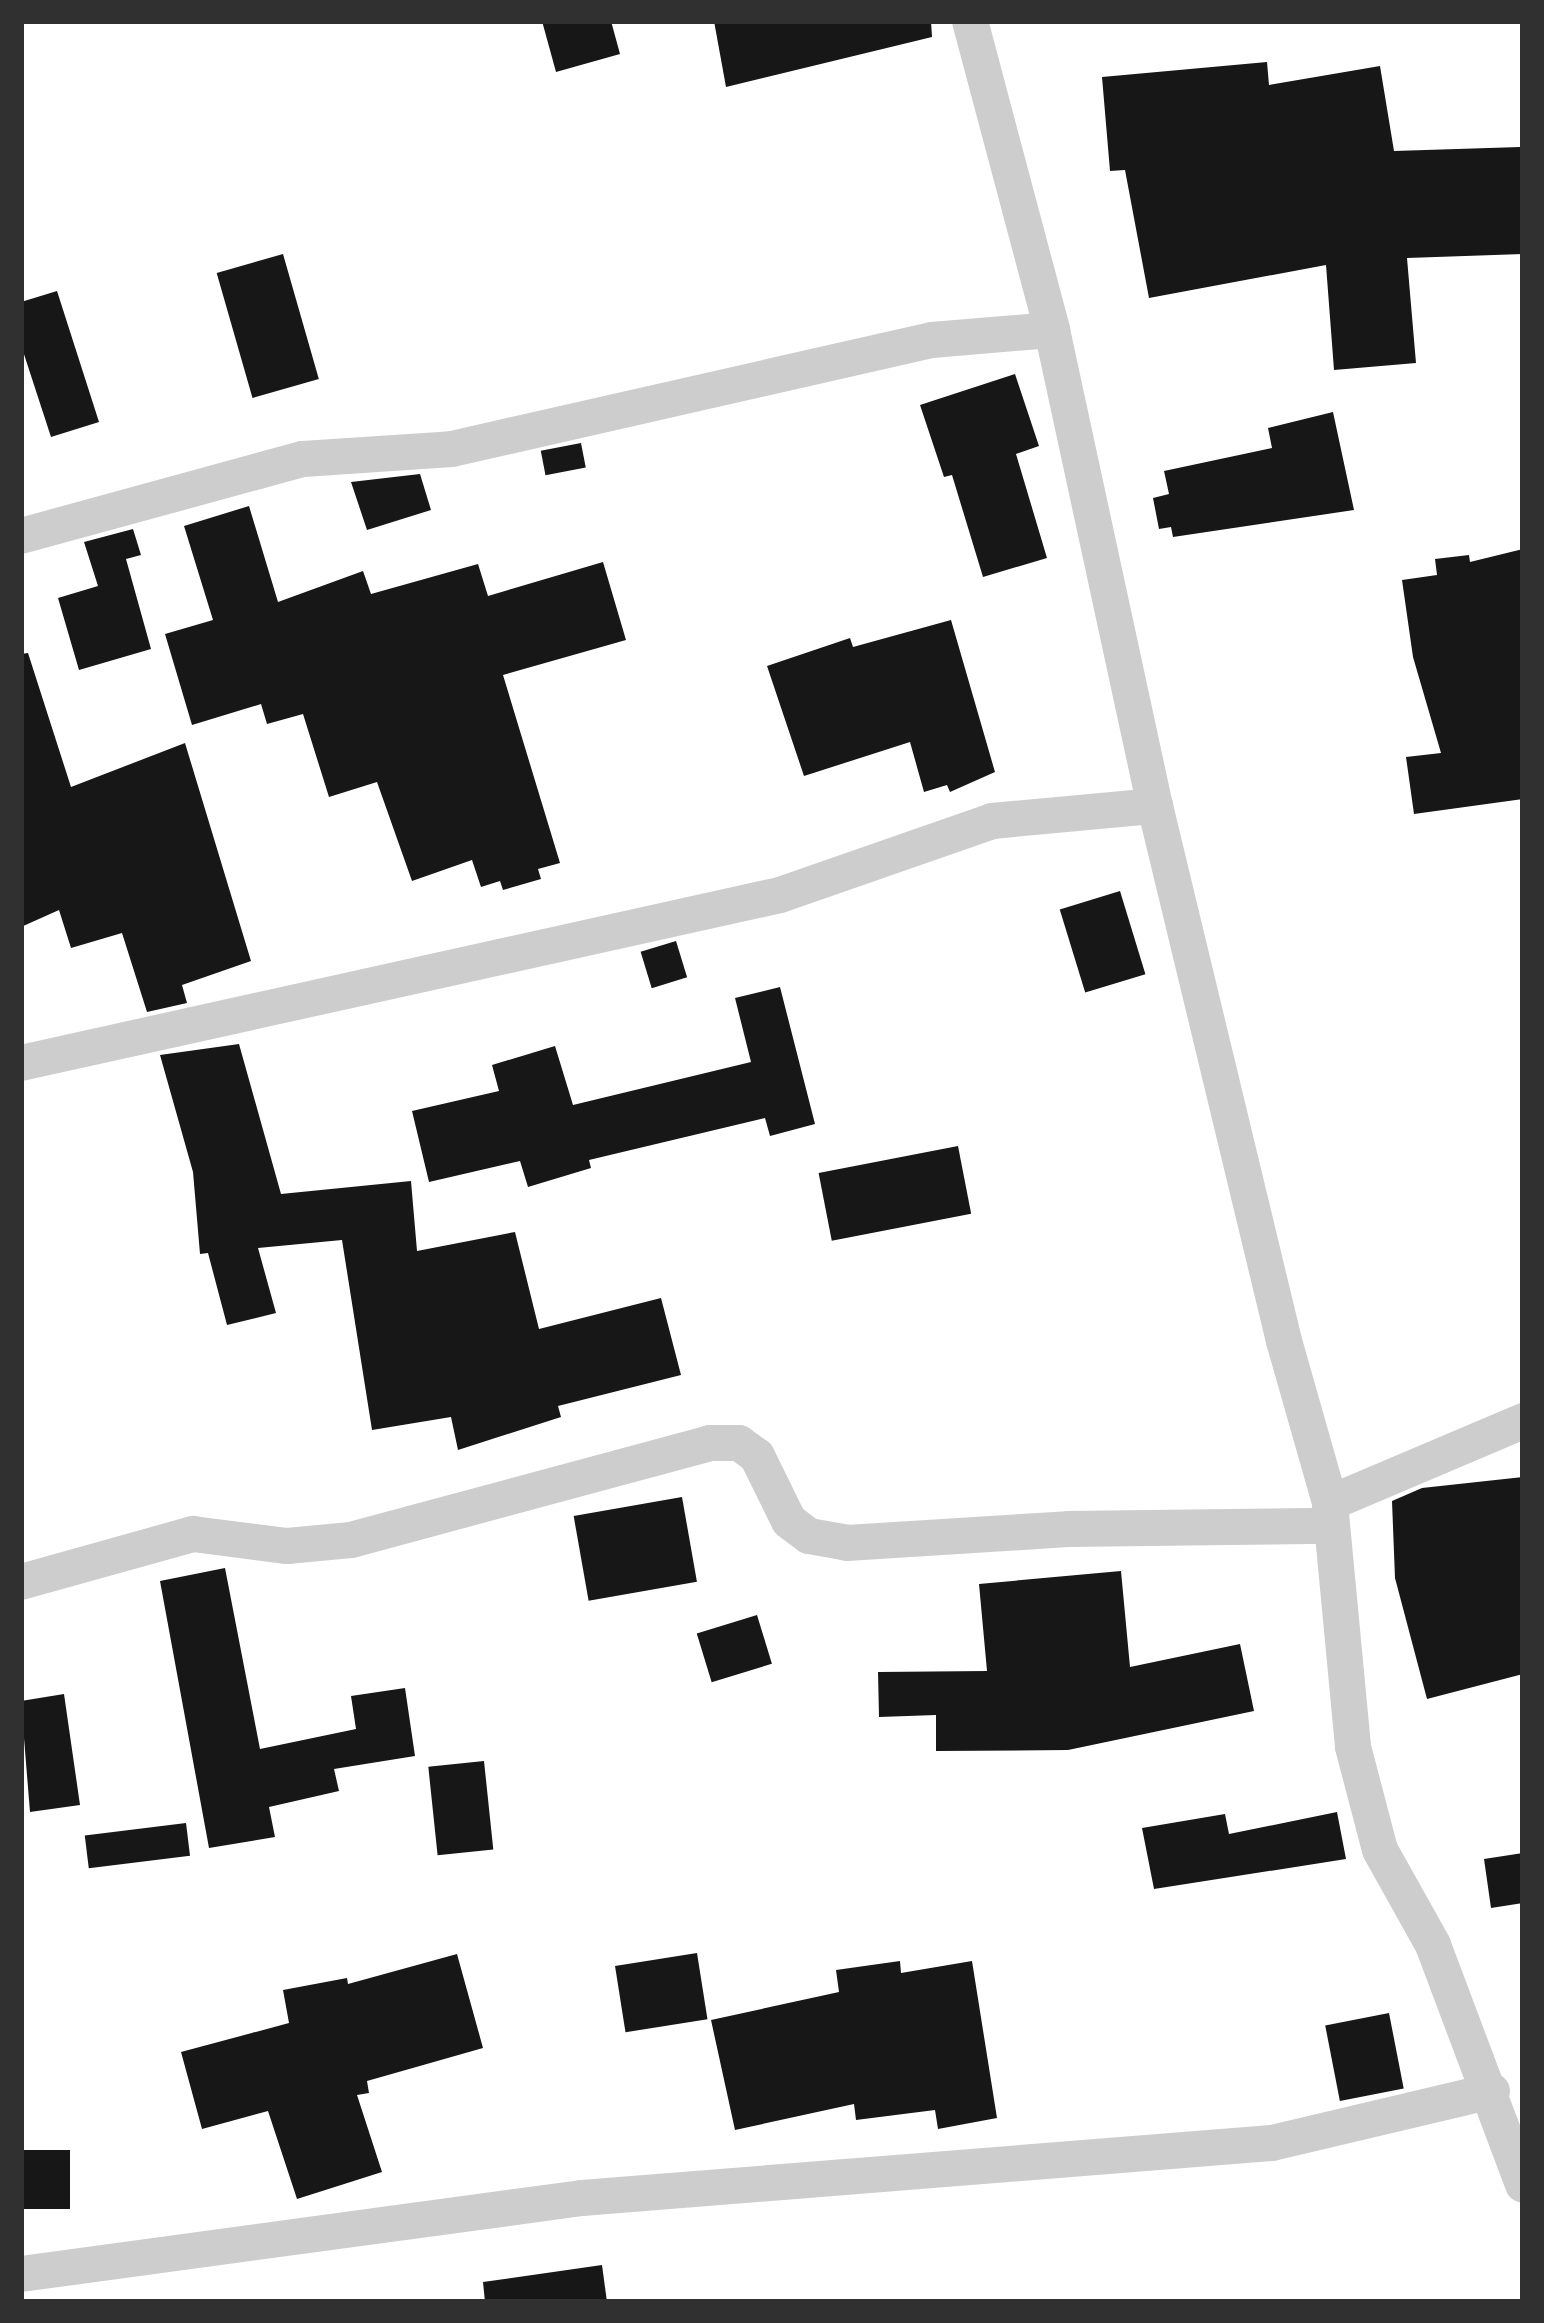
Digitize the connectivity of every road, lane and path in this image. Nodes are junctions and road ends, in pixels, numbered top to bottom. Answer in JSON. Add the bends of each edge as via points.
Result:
{"nodes":[{"id":1,"x":970,"y":21,"type":"edge"},
{"id":2,"x":1052,"y":330,"type":"junction"},
{"id":3,"x":21,"y":536,"type":"edge"},
{"id":4,"x":1155,"y":806,"type":"junction"},
{"id":5,"x":21,"y":1063,"type":"edge"},
{"id":6,"x":1523,"y":1421,"type":"edge"},
{"id":7,"x":1331,"y":1515,"type":"junction"},
{"id":8,"x":21,"y":1582,"type":"edge"},
{"id":9,"x":1492,"y":2091,"type":"junction"},
{"id":10,"x":1523,"y":2185,"type":"edge"},
{"id":11,"x":21,"y":2274,"type":"edge"}],
"edges":[{"from":1,"to":2,"type":"street"},
{"from":2,"to":3,"type":"street","via":[[932,340],[452,449],[303,459]]},
{"from":2,"to":4,"type":"street"},
{"from":4,"to":5,"type":"street","via":[[992,821],[824,884]]},
{"from":4,"to":7,"type":"street"},
{"from":6,"to":7,"type":"street"},
{"from":7,"to":8,"type":"street","via":[[847,1543],[809,1536],[789,1521],[757,1456],[739,1443],[710,1443],[351,1540],[287,1546],[193,1534]]},
{"from":7,"to":9,"type":"street","via":[[1353,1747],[1380,1850],[1433,1945]]},
{"from":9,"to":10,"type":"street"},
{"from":9,"to":11,"type":"street","via":[[1272,2143],[581,2198]]}]}
